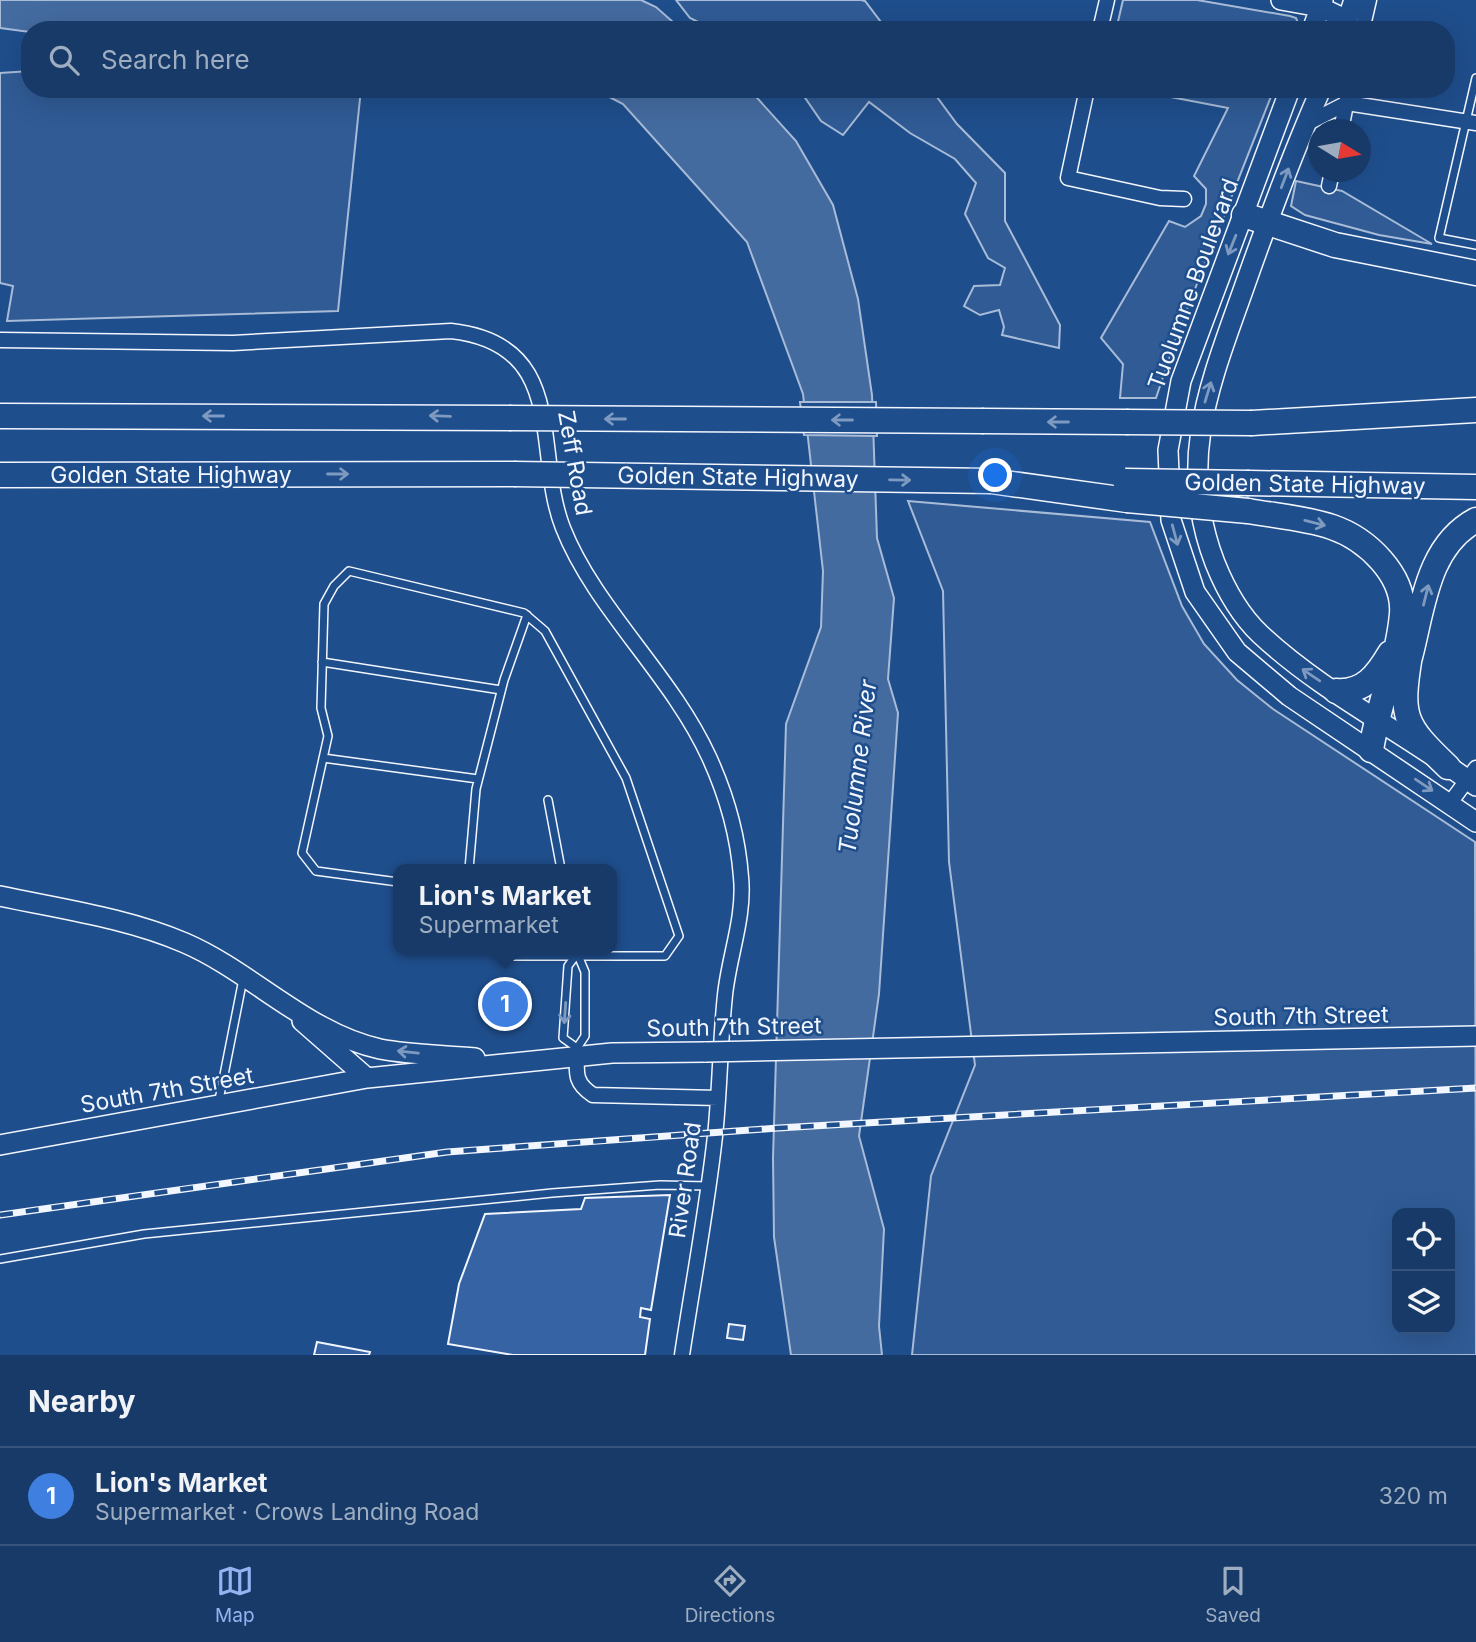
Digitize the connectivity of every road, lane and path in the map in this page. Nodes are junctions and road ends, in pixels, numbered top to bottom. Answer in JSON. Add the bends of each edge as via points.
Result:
{"nodes":[{"id":1,"x":1107,"y":0,"type":"edge"},
{"id":2,"x":1281,"y":0,"type":"edge"},
{"id":3,"x":1354,"y":0,"type":"edge"},
{"id":4,"x":1369,"y":0,"type":"edge"},
{"id":5,"x":1321,"y":4,"type":"edge"},
{"id":6,"x":1102,"y":21,"type":"edge"},
{"id":7,"x":1315,"y":21,"type":"edge"},
{"id":8,"x":1343,"y":21,"type":"edge"},
{"id":9,"x":1352,"y":21,"type":"edge"},
{"id":10,"x":1355,"y":21,"type":"edge"},
{"id":11,"x":1476,"y":78,"type":"edge"},
{"id":12,"x":1085,"y":98,"type":"edge"},
{"id":13,"x":1288,"y":98,"type":"edge"},
{"id":14,"x":1317,"y":98,"type":"edge"},
{"id":15,"x":1345,"y":98,"type":"edge"},
{"id":16,"x":1348,"y":98,"type":"edge"},
{"id":17,"x":1357,"y":98,"type":"edge"},
{"id":18,"x":1343,"y":119,"type":"edge"},
{"id":19,"x":1471,"y":123,"type":"edge"},
{"id":20,"x":1306,"y":124,"type":"junction"},
{"id":21,"x":1184,"y":199,"type":"dead end"},
{"id":22,"x":1256,"y":219,"type":"junction"},
{"id":23,"x":1476,"y":245,"type":"edge"},
{"id":24,"x":1476,"y":273,"type":"edge"},
{"id":25,"x":0,"y":340,"type":"edge"},
{"id":26,"x":1476,"y":410,"type":"edge"},
{"id":27,"x":0,"y":416,"type":"edge"},
{"id":28,"x":1252,"y":423,"type":"junction"},
{"id":29,"x":1476,"y":425,"type":"edge"},
{"id":30,"x":0,"y":475,"type":"edge"},
{"id":31,"x":1476,"y":487,"type":"edge"},
{"id":32,"x":1126,"y":491,"type":"junction"},
{"id":33,"x":1476,"y":520,"type":"edge"},
{"id":34,"x":527,"y":615,"type":"junction"},
{"id":35,"x":1403,"y":649,"type":"junction"},
{"id":36,"x":323,"y":662,"type":"junction"},
{"id":37,"x":501,"y":690,"type":"junction"},
{"id":38,"x":1336,"y":691,"type":"junction"},
{"id":39,"x":1382,"y":724,"type":"junction"},
{"id":40,"x":1371,"y":750,"type":"junction"},
{"id":41,"x":323,"y":758,"type":"junction"},
{"id":42,"x":1467,"y":775,"type":"edge"},
{"id":43,"x":478,"y":779,"type":"junction"},
{"id":44,"x":548,"y":800,"type":"dead end"},
{"id":45,"x":1450,"y":803,"type":"junction"},
{"id":46,"x":1476,"y":822,"type":"edge"},
{"id":47,"x":470,"y":864,"type":"edge"},
{"id":48,"x":560,"y":864,"type":"edge"},
{"id":49,"x":393,"y":881,"type":"edge"},
{"id":50,"x":0,"y":896,"type":"edge"},
{"id":51,"x":617,"y":954,"type":"edge"},
{"id":52,"x":505,"y":955,"type":"edge"},
{"id":53,"x":523,"y":955,"type":"edge"},
{"id":54,"x":575,"y":955,"type":"edge"},
{"id":55,"x":578,"y":955,"type":"edge"},
{"id":56,"x":244,"y":975,"type":"junction"},
{"id":57,"x":289,"y":1008,"type":"junction"},
{"id":58,"x":1476,"y":1037,"type":"edge"},
{"id":59,"x":577,"y":1052,"type":"junction"},
{"id":60,"x":525,"y":1061,"type":"junction"},
{"id":61,"x":367,"y":1078,"type":"junction"},
{"id":62,"x":718,"y":1098,"type":"junction"},
{"id":63,"x":218,"y":1105,"type":"junction"},
{"id":64,"x":0,"y":1145,"type":"edge"},
{"id":65,"x":709,"y":1186,"type":"junction"},
{"id":66,"x":0,"y":1259,"type":"edge"},
{"id":67,"x":682,"y":1355,"type":"edge"}],
"edges":[{"from":1,"to":6,"type":"street"},
{"from":2,"to":5,"type":"street"},
{"from":3,"to":9,"type":"street"},
{"from":4,"to":10,"type":"street"},
{"from":5,"to":7,"type":"street"},
{"from":5,"to":8,"type":"street"},
{"from":11,"to":19,"type":"lane"},
{"from":12,"to":21,"type":"street","via":[[1068,178]]},
{"from":13,"to":22,"type":"street","name":"Tuolumne Boulevard"},
{"from":14,"to":20,"type":"street","name":"Tuolumne Boulevard"},
{"from":15,"to":20,"type":"street"},
{"from":16,"to":18,"type":"street"},
{"from":17,"to":19,"type":"street"},
{"from":19,"to":23,"type":"lane","via":[[1439,239]]},
{"from":22,"to":20,"type":"street","name":"Tuolumne Boulevard","one_way":true},
{"from":22,"to":24,"type":"highway","via":[[1335,245]]},
{"from":38,"to":22,"type":"street","name":"Tuolumne Boulevard","one_way":true,"via":[[1258,632],[1222,580],[1200,514],[1196,451],[1201,416]]},
{"from":22,"to":40,"type":"street","name":"Tuolumne Boulevard","one_way":true,"via":[[1207,305],[1173,411],[1168,450],[1171,520],[1195,592],[1237,652],[1289,696]]},
{"from":25,"to":62,"type":"street","name":"Zeff Road","via":[[233,343],[451,331],[484,338],[509,353],[542,405],[556,500],[568,538],[590,578],[693,724],[732,821],[742,880],[741,909],[725,992]]},
{"from":26,"to":28,"type":"highway"},
{"from":28,"to":27,"type":"highway","one_way":true,"bridge":true},
{"from":28,"to":29,"type":"highway"},
{"from":30,"to":32,"type":"highway","name":"Golden State Highway","one_way":true,"bridge":true,"via":[[513,474],[991,481]]},
{"from":31,"to":32,"type":"highway","name":"Golden State Highway","bridge":true,"via":[[1249,483]]},
{"from":32,"to":35,"type":"highway","one_way":true,"bridge":true,"via":[[1335,528],[1387,567],[1401,594]]},
{"from":35,"to":33,"type":"highway","one_way":true,"via":[[1439,554],[1463,527]]},
{"from":34,"to":36,"type":"lane","via":[[349,571],[324,604]]},
{"from":34,"to":37,"type":"lane"},
{"from":34,"to":51,"type":"lane","via":[[545,631],[626,778],[679,936],[665,956]]},
{"from":35,"to":38,"type":"highway","via":[[1360,689]]},
{"from":35,"to":39,"type":"highway"},
{"from":35,"to":42,"type":"highway","via":[[1405,711],[1413,732]]},
{"from":36,"to":37,"type":"lane"},
{"from":36,"to":41,"type":"lane","via":[[321,708],[328,736]]},
{"from":37,"to":43,"type":"lane"},
{"from":38,"to":39,"type":"street","name":"Tuolumne Boulevard"},
{"from":39,"to":40,"type":"highway"},
{"from":39,"to":42,"type":"street","name":"Tuolumne Boulevard"},
{"from":40,"to":45,"type":"street","name":"Tuolumne Boulevard","one_way":true},
{"from":41,"to":43,"type":"lane"},
{"from":41,"to":49,"type":"lane","via":[[302,853],[316,871]]},
{"from":42,"to":45,"type":"street"},
{"from":43,"to":47,"type":"lane"},
{"from":44,"to":48,"type":"lane"},
{"from":45,"to":46,"type":"street","name":"Tuolumne Boulevard"},
{"from":50,"to":56,"type":"street","via":[[149,929]]},
{"from":52,"to":53,"type":"lane"},
{"from":54,"to":59,"type":"lane","one_way":true,"via":[[568,966],[563,1038]]},
{"from":55,"to":59,"type":"lane","via":[[585,972],[584,1036]]},
{"from":56,"to":57,"type":"street"},
{"from":56,"to":63,"type":"lane"},
{"from":60,"to":57,"type":"street","one_way":true,"via":[[380,1049]]},
{"from":57,"to":61,"type":"street"},
{"from":58,"to":59,"type":"street","name":"South 7th Street","bridge":true},
{"from":59,"to":60,"type":"street","name":"South 7th Street"},
{"from":59,"to":62,"type":"street","name":"River Road","via":[[576,1077],[593,1096]]},
{"from":60,"to":61,"type":"street","name":"South 7th Street"},
{"from":61,"to":63,"type":"street","name":"South 7th Street"},
{"from":62,"to":65,"type":"street","name":"River Road"},
{"from":63,"to":64,"type":"street","name":"South 7th Street"},
{"from":65,"to":66,"type":"lane","via":[[552,1193],[158,1232]]},
{"from":65,"to":67,"type":"street","name":"River Road"}]}
